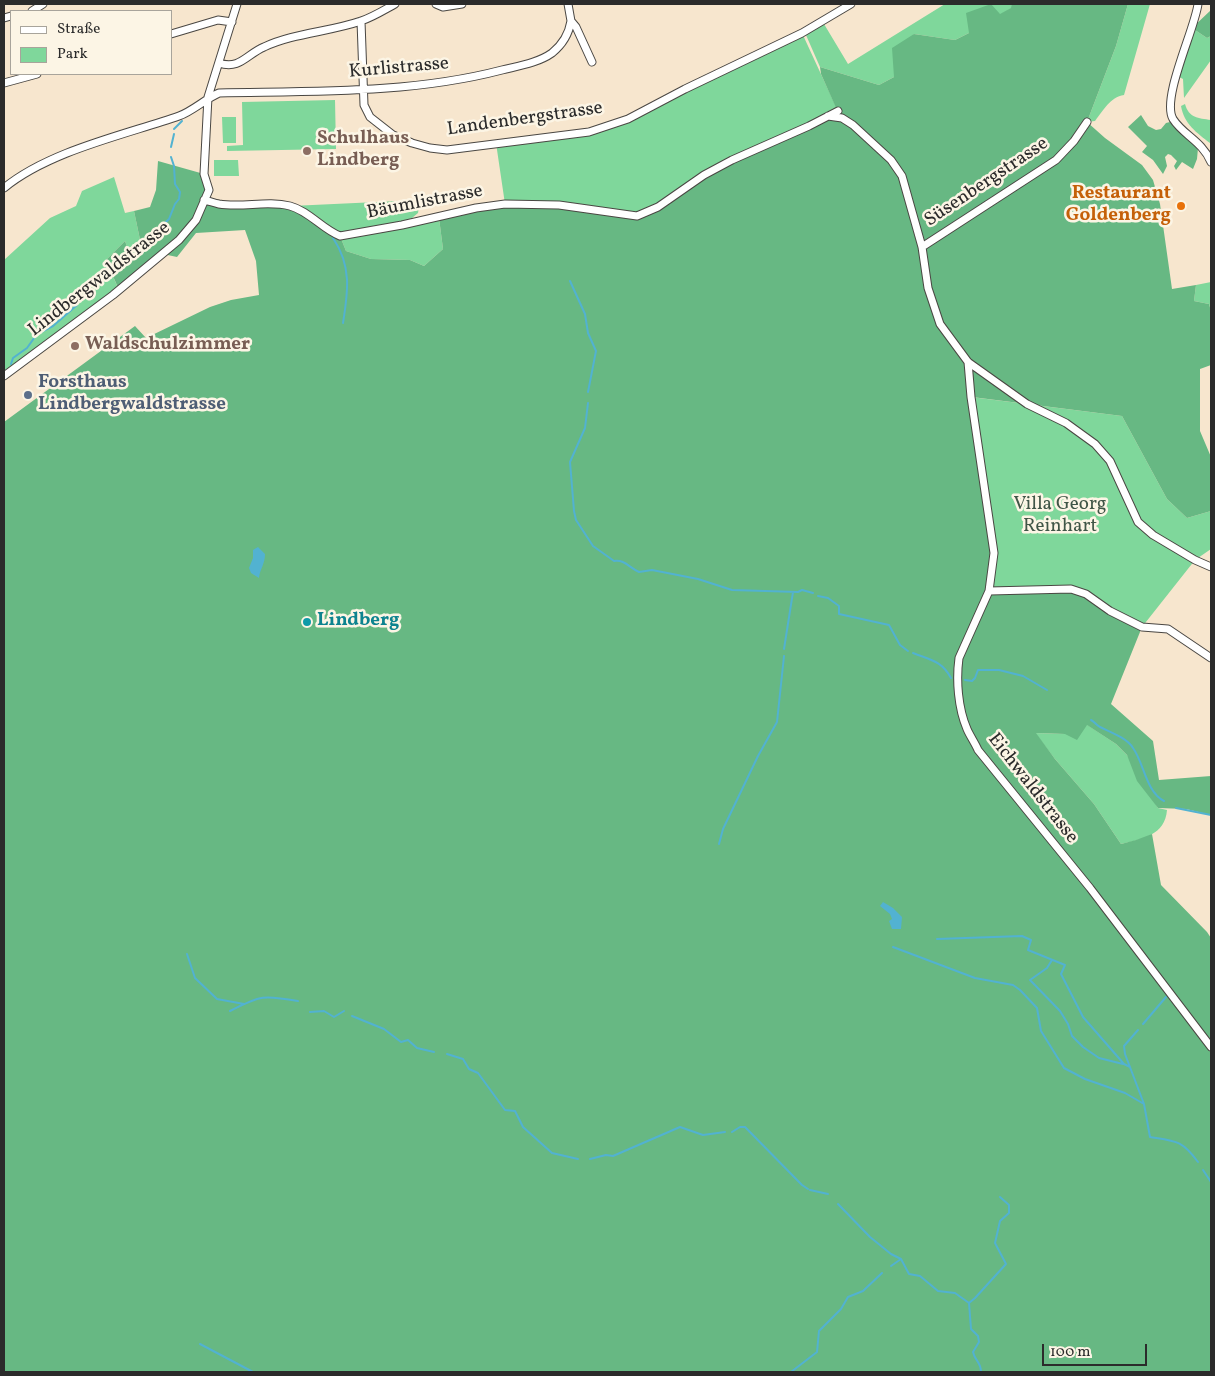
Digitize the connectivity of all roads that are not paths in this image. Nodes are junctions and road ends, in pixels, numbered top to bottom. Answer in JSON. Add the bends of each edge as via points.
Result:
{"nodes":[{"id":1,"x":238,"y":4,"type":"edge"},
{"id":2,"x":395,"y":4,"type":"edge"},
{"id":3,"x":436,"y":4,"type":"edge"},
{"id":4,"x":462,"y":4,"type":"edge"},
{"id":5,"x":570,"y":4,"type":"edge"},
{"id":6,"x":851,"y":4,"type":"edge"},
{"id":7,"x":1198,"y":4,"type":"edge"},
{"id":8,"x":362,"y":21,"type":"junction"},
{"id":9,"x":571,"y":21,"type":"junction"},
{"id":10,"x":232,"y":22,"type":"junction"},
{"id":11,"x":172,"y":34,"type":"edge"},
{"id":12,"x":592,"y":62,"type":"dead end"},
{"id":13,"x":219,"y":63,"type":"junction"},
{"id":14,"x":33,"y":75,"type":"edge"},
{"id":15,"x":4,"y":83,"type":"edge"},
{"id":16,"x":364,"y":90,"type":"junction"},
{"id":17,"x":208,"y":97,"type":"junction"},
{"id":18,"x":838,"y":111,"type":"dead end"},
{"id":19,"x":828,"y":116,"type":"junction"},
{"id":20,"x":1087,"y":122,"type":"dead end"},
{"id":21,"x":1211,"y":162,"type":"edge"},
{"id":22,"x":4,"y":188,"type":"edge"},
{"id":23,"x":204,"y":200,"type":"junction"},
{"id":24,"x":922,"y":247,"type":"junction"},
{"id":25,"x":968,"y":362,"type":"junction"},
{"id":26,"x":4,"y":376,"type":"edge"},
{"id":27,"x":1211,"y":567,"type":"edge"},
{"id":28,"x":989,"y":591,"type":"junction"},
{"id":29,"x":1211,"y":658,"type":"edge"},
{"id":30,"x":1211,"y":1047,"type":"edge"}],
"edges":[{"from":1,"to":10,"type":"street"},
{"from":2,"to":8,"type":"street"},
{"from":3,"to":4,"type":"street","via":[[443,7]]},
{"from":5,"to":9,"type":"street"},
{"from":6,"to":16,"type":"street","name":"Landenbergstrasse","via":[[802,33],[628,119],[589,132],[447,150],[430,148],[393,134],[370,117],[364,105]]},
{"from":7,"to":21,"type":"street","via":[[1171,107],[1172,117],[1202,147]]},
{"from":8,"to":13,"type":"street","via":[[276,42],[230,66]]},
{"from":8,"to":16,"type":"street","name":"Landenbergstrasse"},
{"from":9,"to":12,"type":"street"},
{"from":9,"to":16,"type":"street","name":"Kurlistrasse","via":[[559,46],[543,58],[526,64],[459,80]]},
{"from":10,"to":11,"type":"street","via":[[218,20]]},
{"from":10,"to":13,"type":"street"},
{"from":13,"to":17,"type":"street"},
{"from":14,"to":15,"type":"street"},
{"from":16,"to":17,"type":"street","name":"Kurlistrasse","via":[[218,93]]},
{"from":17,"to":22,"type":"street","via":[[182,115],[80,148],[36,167]]},
{"from":17,"to":23,"type":"street","via":[[204,174],[209,190]]},
{"from":18,"to":19,"type":"street","name":"Bäumlistrasse"},
{"from":19,"to":23,"type":"street","name":"Bäumlistrasse","via":[[732,160],[658,207],[637,216],[559,205],[505,204],[340,236],[291,206],[275,203],[220,204]]},
{"from":19,"to":24,"type":"street","via":[[842,118],[853,125],[891,160],[902,176]]},
{"from":20,"to":24,"type":"street","name":"Süsenbergstrasse","via":[[1056,160]]},
{"from":23,"to":26,"type":"street","name":"Lindbergwaldstrasse","via":[[196,220],[164,254]]},
{"from":24,"to":25,"type":"street","via":[[928,288],[940,324]]},
{"from":25,"to":27,"type":"street","via":[[1027,404],[1066,423],[1095,444],[1110,461],[1138,522],[1153,535]]},
{"from":25,"to":28,"type":"street","name":"Eichwaldstrasse","via":[[994,553]]},
{"from":28,"to":29,"type":"street","via":[[1071,589],[1086,594],[1142,627],[1168,629]]},
{"from":28,"to":30,"type":"street","name":"Eichwaldstrasse","via":[[959,658],[960,700],[967,729],[978,750],[1090,888]]}]}
